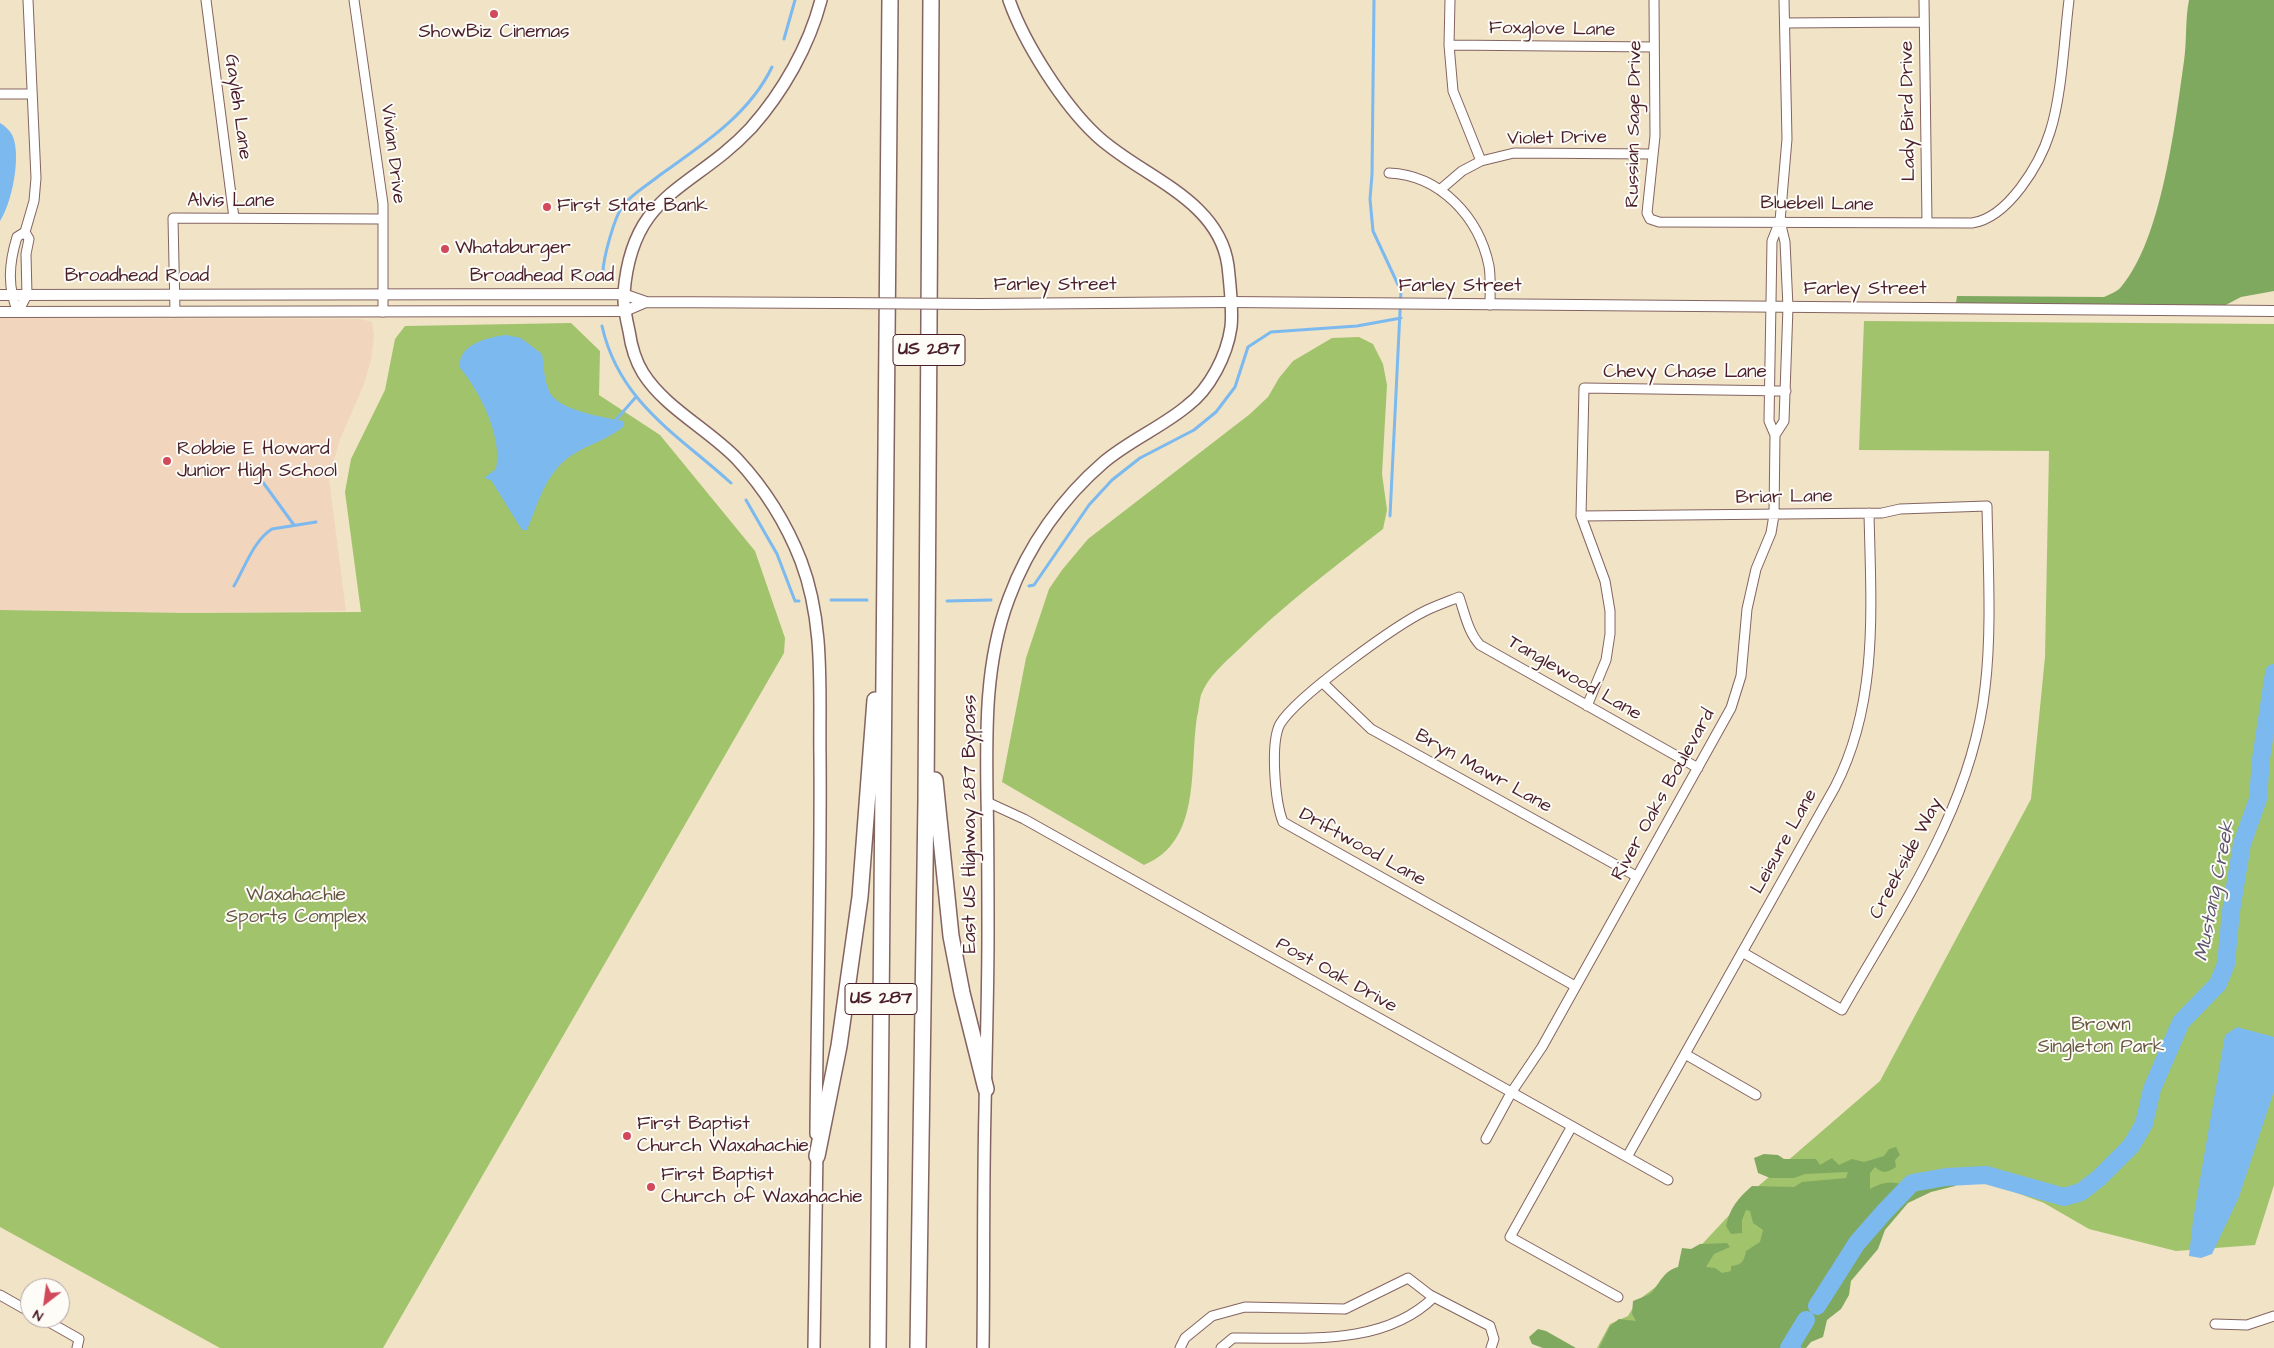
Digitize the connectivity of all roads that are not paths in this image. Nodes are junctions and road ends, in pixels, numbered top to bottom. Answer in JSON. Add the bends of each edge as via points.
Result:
{"nodes":[{"id":1,"x":28,"y":0,"type":"edge"},
{"id":2,"x":206,"y":0,"type":"edge"},
{"id":3,"x":354,"y":0,"type":"edge"},
{"id":4,"x":821,"y":0,"type":"edge"},
{"id":5,"x":890,"y":0,"type":"edge"},
{"id":6,"x":931,"y":0,"type":"edge"},
{"id":7,"x":1009,"y":0,"type":"edge"},
{"id":8,"x":1450,"y":0,"type":"edge"},
{"id":9,"x":1654,"y":0,"type":"edge"},
{"id":10,"x":1784,"y":0,"type":"edge"},
{"id":11,"x":1924,"y":0,"type":"edge"},
{"id":12,"x":2069,"y":0,"type":"edge"},
{"id":13,"x":1924,"y":22,"type":"junction"},
{"id":14,"x":1785,"y":23,"type":"junction"},
{"id":15,"x":1449,"y":45,"type":"junction"},
{"id":16,"x":1654,"y":47,"type":"junction"},
{"id":17,"x":0,"y":94,"type":"edge"},
{"id":18,"x":31,"y":94,"type":"junction"},
{"id":19,"x":1653,"y":154,"type":"junction"},
{"id":20,"x":1481,"y":161,"type":"junction"},
{"id":21,"x":1389,"y":173,"type":"dead end"},
{"id":22,"x":1441,"y":189,"type":"junction"},
{"id":23,"x":234,"y":218,"type":"junction"},
{"id":24,"x":383,"y":219,"type":"junction"},
{"id":25,"x":1650,"y":220,"type":"joint"},
{"id":26,"x":1780,"y":220,"type":"junction"},
{"id":27,"x":1927,"y":222,"type":"junction"},
{"id":28,"x":24,"y":232,"type":"junction"},
{"id":29,"x":174,"y":294,"type":"junction"},
{"id":30,"x":383,"y":294,"type":"junction"},
{"id":31,"x":623,"y":294,"type":"junction"},
{"id":32,"x":5,"y":295,"type":"edge"},
{"id":33,"x":26,"y":295,"type":"junction"},
{"id":34,"x":646,"y":302,"type":"junction"},
{"id":35,"x":1230,"y":302,"type":"junction"},
{"id":36,"x":1490,"y":305,"type":"junction"},
{"id":37,"x":1772,"y":307,"type":"junction"},
{"id":38,"x":1788,"y":307,"type":"junction"},
{"id":39,"x":625,"y":311,"type":"junction"},
{"id":40,"x":2274,"y":311,"type":"edge"},
{"id":41,"x":0,"y":312,"type":"edge"},
{"id":42,"x":18,"y":312,"type":"junction"},
{"id":43,"x":175,"y":312,"type":"junction"},
{"id":44,"x":382,"y":312,"type":"junction"},
{"id":45,"x":1769,"y":389,"type":"junction"},
{"id":46,"x":1786,"y":391,"type":"junction"},
{"id":47,"x":1775,"y":435,"type":"junction"},
{"id":48,"x":1987,"y":506,"type":"joint"},
{"id":49,"x":1869,"y":513,"type":"junction"},
{"id":50,"x":1774,"y":514,"type":"junction"},
{"id":51,"x":1581,"y":516,"type":"junction"},
{"id":52,"x":1459,"y":597,"type":"joint"},
{"id":53,"x":885,"y":650,"type":"junction"},
{"id":54,"x":1323,"y":684,"type":"junction"},
{"id":55,"x":926,"y":700,"type":"junction"},
{"id":56,"x":1587,"y":706,"type":"junction"},
{"id":57,"x":1698,"y":768,"type":"junction"},
{"id":58,"x":987,"y":802,"type":"junction"},
{"id":59,"x":1636,"y":876,"type":"junction"},
{"id":60,"x":1742,"y":952,"type":"junction"},
{"id":61,"x":1575,"y":986,"type":"junction"},
{"id":62,"x":1685,"y":1054,"type":"junction"},
{"id":63,"x":986,"y":1089,"type":"junction"},
{"id":64,"x":1511,"y":1093,"type":"junction"},
{"id":65,"x":1756,"y":1095,"type":"dead end"},
{"id":66,"x":1572,"y":1126,"type":"junction"},
{"id":67,"x":1486,"y":1139,"type":"dead end"},
{"id":68,"x":817,"y":1156,"type":"junction"},
{"id":69,"x":1627,"y":1157,"type":"junction"},
{"id":70,"x":1668,"y":1180,"type":"dead end"},
{"id":71,"x":0,"y":1295,"type":"edge"},
{"id":72,"x":1434,"y":1297,"type":"junction"},
{"id":73,"x":1618,"y":1297,"type":"dead end"},
{"id":74,"x":20,"y":1306,"type":"edge"},
{"id":75,"x":2274,"y":1316,"type":"edge"},
{"id":76,"x":2215,"y":1324,"type":"dead end"},
{"id":77,"x":56,"y":1328,"type":"edge"},
{"id":78,"x":78,"y":1343,"type":"edge"},
{"id":79,"x":814,"y":1348,"type":"edge"},
{"id":80,"x":878,"y":1348,"type":"edge"},
{"id":81,"x":918,"y":1348,"type":"edge"},
{"id":82,"x":983,"y":1348,"type":"edge"},
{"id":83,"x":1180,"y":1348,"type":"edge"},
{"id":84,"x":1221,"y":1348,"type":"edge"},
{"id":85,"x":1492,"y":1348,"type":"edge"}],
"edges":[{"from":1,"to":18,"type":"street"},
{"from":2,"to":23,"type":"street","name":"Gayleh Lane"},
{"from":3,"to":24,"type":"street","name":"Vivian Drive"},
{"from":4,"to":31,"type":"main road","via":[[795,63],[756,121],[735,142],[674,189],[645,221],[634,243]]},
{"from":5,"to":53,"type":"highway","number":"US 287"},
{"from":6,"to":55,"type":"highway","number":"US 287"},
{"from":7,"to":35,"type":"main road","name":"East US Highway 287 Bypass","via":[[1048,77],[1093,133],[1192,204],[1211,224],[1227,263]]},
{"from":8,"to":15,"type":"street"},
{"from":9,"to":16,"type":"street","name":"Russian Sage Drive"},
{"from":10,"to":14,"type":"street","name":"River Oaks Boulevard"},
{"from":11,"to":13,"type":"street","name":"Lady Bird Drive"},
{"from":12,"to":27,"type":"street","name":"Bluebell Lane","via":[[2051,131],[2017,193],[2000,211],[1984,221]]},
{"from":13,"to":14,"type":"street"},
{"from":13,"to":27,"type":"street","name":"Lady Bird Drive"},
{"from":14,"to":26,"type":"street","name":"River Oaks Boulevard","via":[[1786,139]]},
{"from":15,"to":16,"type":"street","name":"Foxglove Lane"},
{"from":15,"to":20,"type":"street","via":[[1453,91]]},
{"from":16,"to":19,"type":"street","name":"Russian Sage Drive"},
{"from":17,"to":18,"type":"street"},
{"from":18,"to":28,"type":"street","via":[[36,178],[34,201]]},
{"from":19,"to":20,"type":"street","name":"Violet Drive","via":[[1514,153]]},
{"from":19,"to":25,"type":"street","name":"Russian Sage Drive"},
{"from":20,"to":22,"type":"street","name":"Violet Drive","via":[[1462,171]]},
{"from":21,"to":22,"type":"street","via":[[1418,178]]},
{"from":22,"to":36,"type":"street","via":[[1473,224],[1482,243],[1489,266]]},
{"from":23,"to":24,"type":"street","name":"Alvis Lane"},
{"from":23,"to":29,"type":"street","name":"Alvis Lane","via":[[173,218]]},
{"from":24,"to":30,"type":"street","name":"Vivian Drive"},
{"from":25,"to":26,"type":"street","name":"Bluebell Lane"},
{"from":26,"to":27,"type":"street","name":"Bluebell Lane"},
{"from":26,"to":37,"type":"street","name":"River Oaks Boulevard","via":[[1772,240]]},
{"from":26,"to":38,"type":"street","name":"River Oaks Boulevard","via":[[1785,242]]},
{"from":28,"to":32,"type":"street","via":[[17,237]]},
{"from":28,"to":33,"type":"street","via":[[29,239]]},
{"from":29,"to":30,"type":"street","name":"Broadhead Road"},
{"from":29,"to":33,"type":"street","name":"Broadhead Road"},
{"from":29,"to":43,"type":"street","name":"Alvis Lane"},
{"from":30,"to":31,"type":"street","name":"Broadhead Road"},
{"from":30,"to":44,"type":"street","name":"Vivian Drive"},
{"from":31,"to":34,"type":"street","name":"Broadhead Road"},
{"from":31,"to":39,"type":"main road"},
{"from":32,"to":33,"type":"street","name":"Broadhead Road"},
{"from":32,"to":42,"type":"street"},
{"from":33,"to":42,"type":"street"},
{"from":34,"to":35,"type":"street","name":"Farley Street","bridge":true},
{"from":34,"to":39,"type":"street","name":"Broadhead Road"},
{"from":35,"to":36,"type":"street","name":"Farley Street"},
{"from":35,"to":58,"type":"main road","name":"East US Highway 287 Bypass","via":[[1231,325],[1227,344],[1199,396],[1102,464],[1064,503],[1047,526],[1016,581],[996,641],[990,677]]},
{"from":36,"to":37,"type":"street","name":"Farley Street"},
{"from":37,"to":38,"type":"street","name":"Farley Street"},
{"from":37,"to":45,"type":"street","name":"River Oaks Boulevard"},
{"from":38,"to":40,"type":"street","name":"Farley Street"},
{"from":38,"to":46,"type":"street","name":"River Oaks Boulevard"},
{"from":39,"to":44,"type":"street","name":"Broadhead Road"},
{"from":39,"to":68,"type":"main road","via":[[633,352],[644,374],[678,409],[736,458],[770,501],[801,563],[817,622],[820,798]]},
{"from":41,"to":42,"type":"street","name":"Broadhead Road"},
{"from":42,"to":43,"type":"street","name":"Broadhead Road"},
{"from":43,"to":44,"type":"street","name":"Broadhead Road"},
{"from":45,"to":46,"type":"street","name":"Chevy Chase Lane"},
{"from":45,"to":47,"type":"street","name":"River Oaks Boulevard","via":[[1770,421]]},
{"from":45,"to":51,"type":"street","name":"Chevy Chase Lane","via":[[1584,388]]},
{"from":46,"to":47,"type":"street","name":"River Oaks Boulevard","via":[[1784,421]]},
{"from":47,"to":50,"type":"street","name":"River Oaks Boulevard"},
{"from":48,"to":49,"type":"street","name":"Briar Lane","via":[[1924,507]]},
{"from":48,"to":60,"type":"street","name":"Creekside Way","via":[[1986,687],[1965,778],[1945,828],[1842,1010]]},
{"from":49,"to":50,"type":"street","name":"Briar Lane"},
{"from":49,"to":60,"type":"street","name":"Leisure Lane","via":[[1870,658],[1867,689],[1854,746],[1835,787]]},
{"from":50,"to":51,"type":"street","name":"Briar Lane"},
{"from":50,"to":57,"type":"street","name":"River Oaks Boulevard","via":[[1747,609],[1738,688],[1731,708]]},
{"from":51,"to":56,"type":"street","via":[[1605,581],[1610,611],[1606,660]]},
{"from":52,"to":54,"type":"street","name":"Driftwood Lane","via":[[1426,610],[1360,653]]},
{"from":52,"to":56,"type":"street","name":"Tanglewood Lane","via":[[1469,627],[1480,645]]},
{"from":53,"to":68,"type":"highway","via":[[877,675],[860,897],[837,1055]]},
{"from":53,"to":80,"type":"highway","number":"US 287"},
{"from":54,"to":59,"type":"street","name":"Bryn Mawr Lane","via":[[1371,729]]},
{"from":54,"to":61,"type":"street","name":"Driftwood Lane","via":[[1294,708],[1277,732],[1275,794],[1283,822]]},
{"from":55,"to":63,"type":"highway","via":[[951,936]]},
{"from":55,"to":81,"type":"highway","number":"US 287"},
{"from":56,"to":57,"type":"street","name":"Tanglewood Lane"},
{"from":57,"to":59,"type":"street","name":"River Oaks Boulevard"},
{"from":58,"to":63,"type":"main road","name":"East US Highway 287 Bypass"},
{"from":58,"to":64,"type":"street","name":"Post Oak Drive","via":[[1024,819]]},
{"from":59,"to":61,"type":"street","name":"River Oaks Boulevard"},
{"from":60,"to":62,"type":"street","name":"Leisure Lane"},
{"from":61,"to":64,"type":"street","name":"River Oaks Boulevard","via":[[1542,1047]]},
{"from":62,"to":65,"type":"street"},
{"from":62,"to":69,"type":"street","name":"Leisure Lane"},
{"from":63,"to":82,"type":"main road","name":"East US Highway 287 Bypass"},
{"from":64,"to":66,"type":"street","name":"Post Oak Drive"},
{"from":64,"to":67,"type":"street","name":"River Oaks Boulevard"},
{"from":66,"to":69,"type":"street","name":"Post Oak Drive"},
{"from":66,"to":73,"type":"street","via":[[1510,1237]]},
{"from":68,"to":79,"type":"main road"},
{"from":69,"to":70,"type":"street","name":"Post Oak Drive"},
{"from":71,"to":74,"type":"street"},
{"from":72,"to":83,"type":"street","via":[[1408,1278],[1345,1308],[1245,1307],[1212,1316],[1185,1338]]},
{"from":72,"to":84,"type":"street","via":[[1420,1311],[1390,1326],[1355,1336],[1233,1338]]},
{"from":72,"to":85,"type":"street","via":[[1490,1326],[1494,1339]]},
{"from":75,"to":76,"type":"street","via":[[2247,1325]]},
{"from":77,"to":78,"type":"street"}]}
